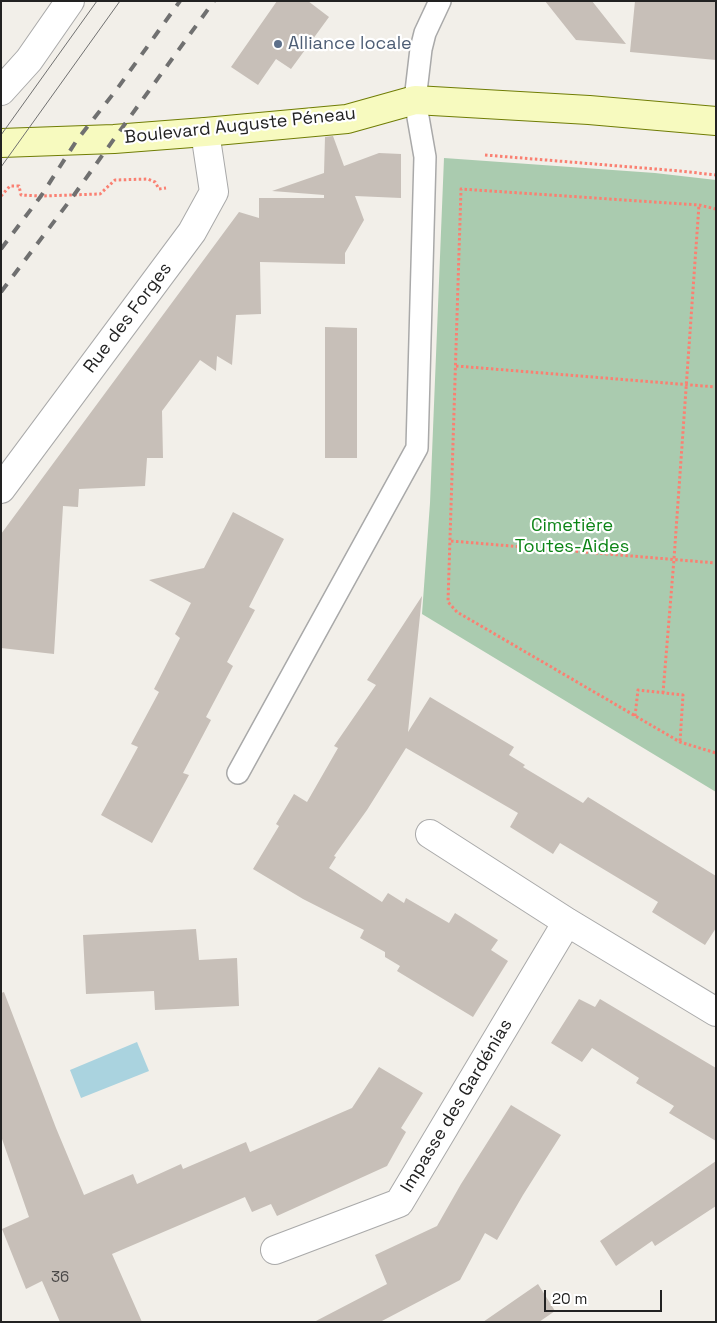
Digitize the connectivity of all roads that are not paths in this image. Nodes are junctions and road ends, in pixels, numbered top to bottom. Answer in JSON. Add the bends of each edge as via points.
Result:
{"nodes":[{"id":1,"x":70,"y":1,"type":"edge"},
{"id":2,"x":440,"y":1,"type":"edge"},
{"id":3,"x":1,"y":90,"type":"edge"},
{"id":4,"x":415,"y":100,"type":"junction"},
{"id":5,"x":716,"y":121,"type":"edge"},
{"id":6,"x":204,"y":132,"type":"junction"},
{"id":7,"x":1,"y":143,"type":"edge"},
{"id":8,"x":1,"y":488,"type":"edge"},
{"id":9,"x":238,"y":773,"type":"dead end"},
{"id":10,"x":430,"y":834,"type":"dead end"},
{"id":11,"x":567,"y":922,"type":"junction"},
{"id":12,"x":716,"y":1012,"type":"edge"},
{"id":13,"x":275,"y":1250,"type":"dead end"}],
"edges":[{"from":1,"to":3,"type":"street","via":[[29,60]]},
{"from":2,"to":4,"type":"lane","via":[[425,33]]},
{"from":4,"to":5,"type":"street","name":"Boulevard Auguste Péneau"},
{"from":4,"to":6,"type":"street","name":"Boulevard Auguste Péneau","via":[[347,119]]},
{"from":4,"to":9,"type":"lane","via":[[425,157],[417,448]]},
{"from":6,"to":7,"type":"street","name":"Boulevard Auguste Péneau"},
{"from":6,"to":8,"type":"street","name":"Rue des Forges","via":[[214,192],[192,232]]},
{"from":10,"to":11,"type":"street"},
{"from":11,"to":12,"type":"street"},
{"from":11,"to":13,"type":"street","name":"Impasse des Gardénias","via":[[399,1203]]}]}
